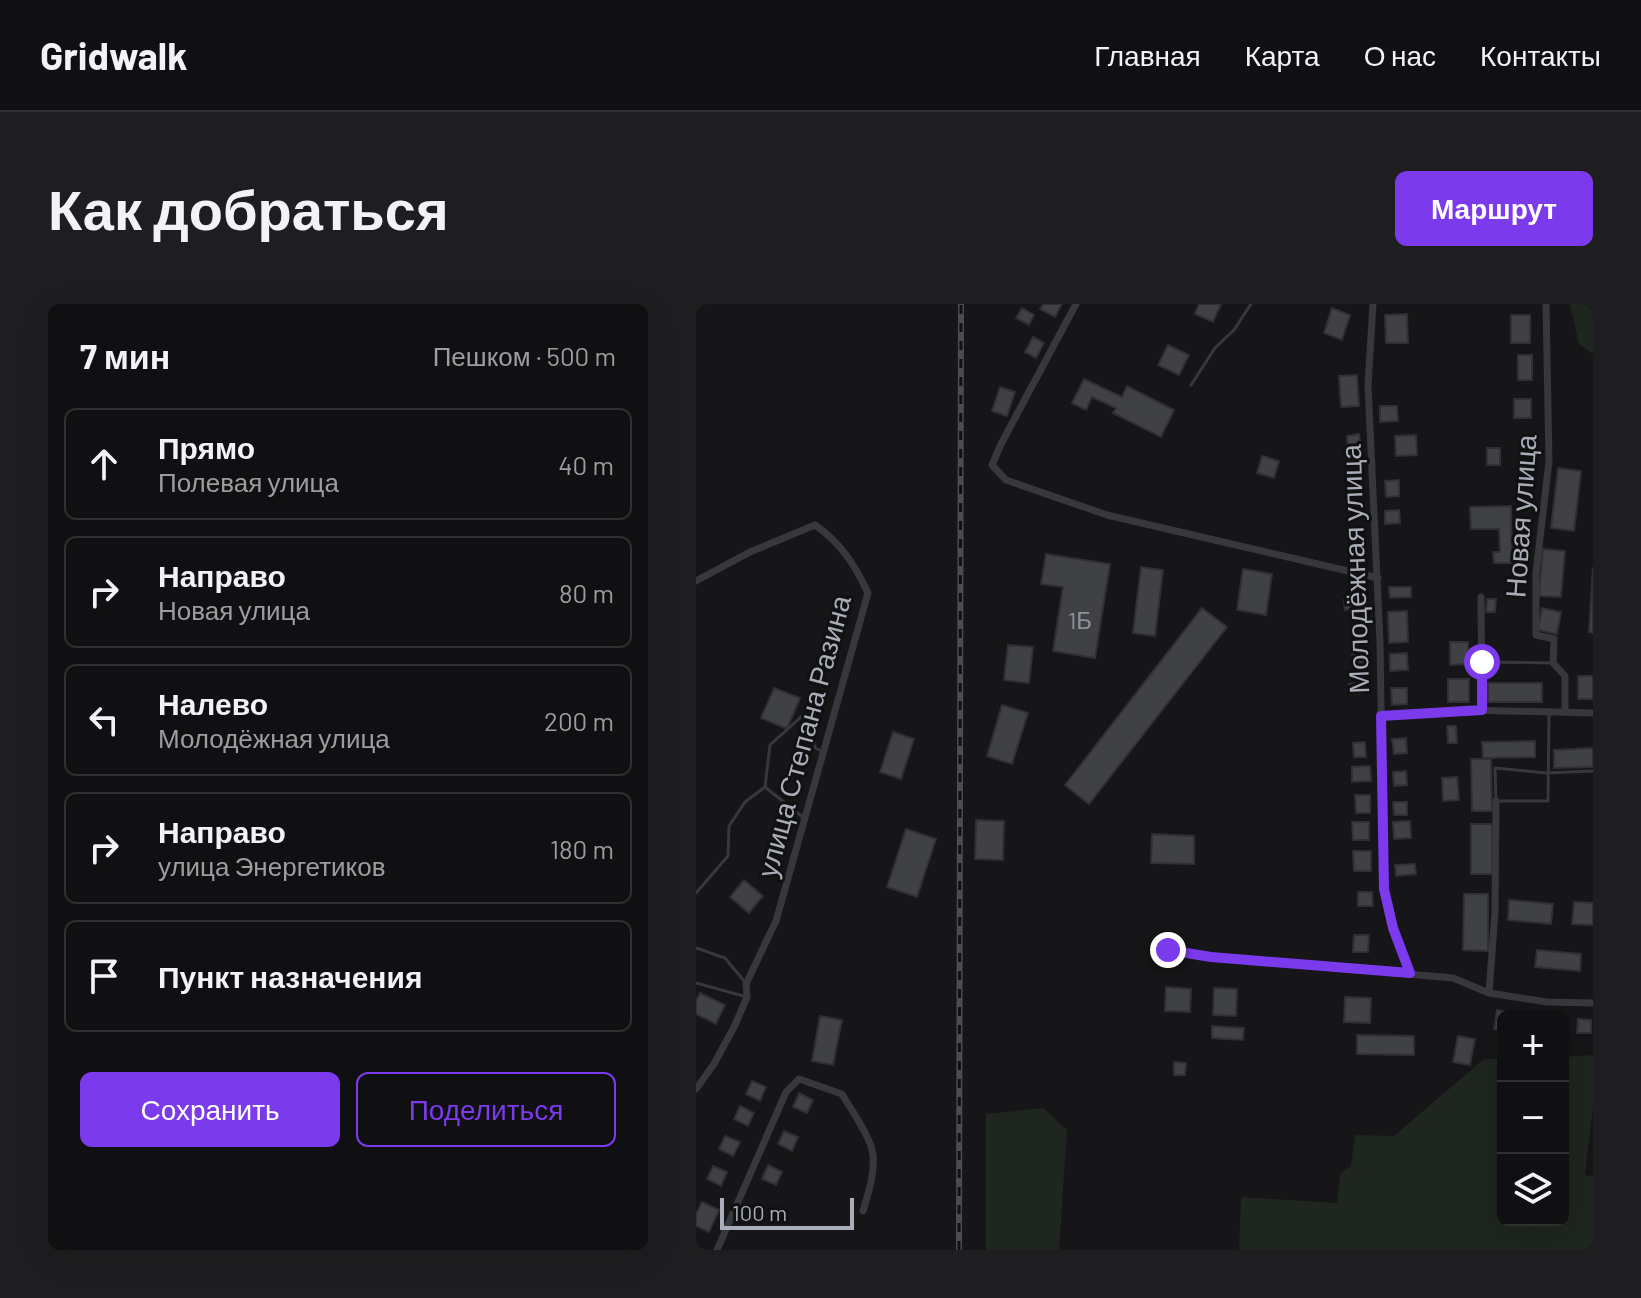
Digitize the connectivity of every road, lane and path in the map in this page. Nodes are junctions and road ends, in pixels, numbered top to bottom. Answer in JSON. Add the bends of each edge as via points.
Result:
{"nodes":[{"id":1,"x":1076,"y":304,"type":"edge"},
{"id":2,"x":1251,"y":304,"type":"edge"},
{"id":3,"x":1373,"y":304,"type":"edge"},
{"id":4,"x":1546,"y":304,"type":"edge"},
{"id":5,"x":1191,"y":385,"type":"dead end"},
{"id":6,"x":1378,"y":578,"type":"junction"},
{"id":7,"x":696,"y":581,"type":"edge"},
{"id":8,"x":1481,"y":597,"type":"dead end"},
{"id":9,"x":1482,"y":662,"type":"junction"},
{"id":10,"x":1553,"y":663,"type":"junction"},
{"id":11,"x":1482,"y":710,"type":"junction"},
{"id":12,"x":1549,"y":711,"type":"junction"},
{"id":13,"x":1565,"y":711,"type":"junction"},
{"id":14,"x":1593,"y":713,"type":"edge"},
{"id":15,"x":1381,"y":716,"type":"junction"},
{"id":16,"x":824,"y":752,"type":"junction"},
{"id":17,"x":1593,"y":771,"type":"edge"},
{"id":18,"x":1546,"y":773,"type":"junction"},
{"id":19,"x":765,"y":787,"type":"junction"},
{"id":20,"x":1496,"y":801,"type":"junction"},
{"id":21,"x":805,"y":819,"type":"junction"},
{"id":22,"x":696,"y":893,"type":"edge"},
{"id":23,"x":696,"y":948,"type":"edge"},
{"id":24,"x":1168,"y":950,"type":"dead end"},
{"id":25,"x":1410,"y":973,"type":"junction"},
{"id":26,"x":696,"y":983,"type":"edge"},
{"id":27,"x":746,"y":984,"type":"junction"},
{"id":28,"x":1489,"y":993,"type":"junction"},
{"id":29,"x":747,"y":997,"type":"junction"},
{"id":30,"x":1593,"y":1003,"type":"edge"},
{"id":31,"x":696,"y":1089,"type":"edge"},
{"id":32,"x":863,"y":1211,"type":"dead end"},
{"id":33,"x":717,"y":1250,"type":"edge"}],
"edges":[{"from":1,"to":6,"type":"street","via":[[992,465],[1006,480],[1107,515]]},
{"from":2,"to":5,"type":"lane"},
{"from":3,"to":6,"type":"street","name":"Молодёжная улица","via":[[1368,385]]},
{"from":4,"to":10,"type":"street","name":"Новая улица","via":[[1549,461],[1536,573],[1536,635],[1554,639]]},
{"from":6,"to":15,"type":"street","name":"Молодёжная улица"},
{"from":7,"to":16,"type":"street","name":"улица Степана Разина","via":[[815,525],[834,538],[855,565],[868,593]]},
{"from":8,"to":9,"type":"street"},
{"from":9,"to":10,"type":"lane"},
{"from":9,"to":11,"type":"street"},
{"from":10,"to":13,"type":"street","name":"Новая улица","via":[[1565,676]]},
{"from":11,"to":12,"type":"street"},
{"from":11,"to":15,"type":"street"},
{"from":12,"to":13,"type":"street"},
{"from":12,"to":18,"type":"lane"},
{"from":13,"to":14,"type":"street"},
{"from":15,"to":25,"type":"street","name":"Молодёжная улица","via":[[1384,889]]},
{"from":16,"to":19,"type":"lane","via":[[815,748],[813,723],[801,717],[770,745]]},
{"from":16,"to":21,"type":"street","name":"улица Степана Разина"},
{"from":17,"to":18,"type":"lane"},
{"from":18,"to":20,"type":"lane","via":[[1548,801]]},
{"from":18,"to":20,"type":"lane","via":[[1495,768]]},
{"from":19,"to":21,"type":"lane"},
{"from":19,"to":22,"type":"lane","via":[[745,802],[729,826],[728,856]]},
{"from":20,"to":28,"type":"street"},
{"from":21,"to":27,"type":"street","name":"улица Степана Разина","via":[[776,921]]},
{"from":23,"to":27,"type":"lane","via":[[725,958]]},
{"from":24,"to":25,"type":"street"},
{"from":25,"to":28,"type":"street","via":[[1453,978]]},
{"from":26,"to":29,"type":"lane"},
{"from":27,"to":29,"type":"street","name":"улица Степана Разина"},
{"from":28,"to":30,"type":"street"},
{"from":29,"to":31,"type":"street"},
{"from":32,"to":33,"type":"street","via":[[873,1154],[859,1124],[842,1094],[799,1079],[786,1092]]}]}
